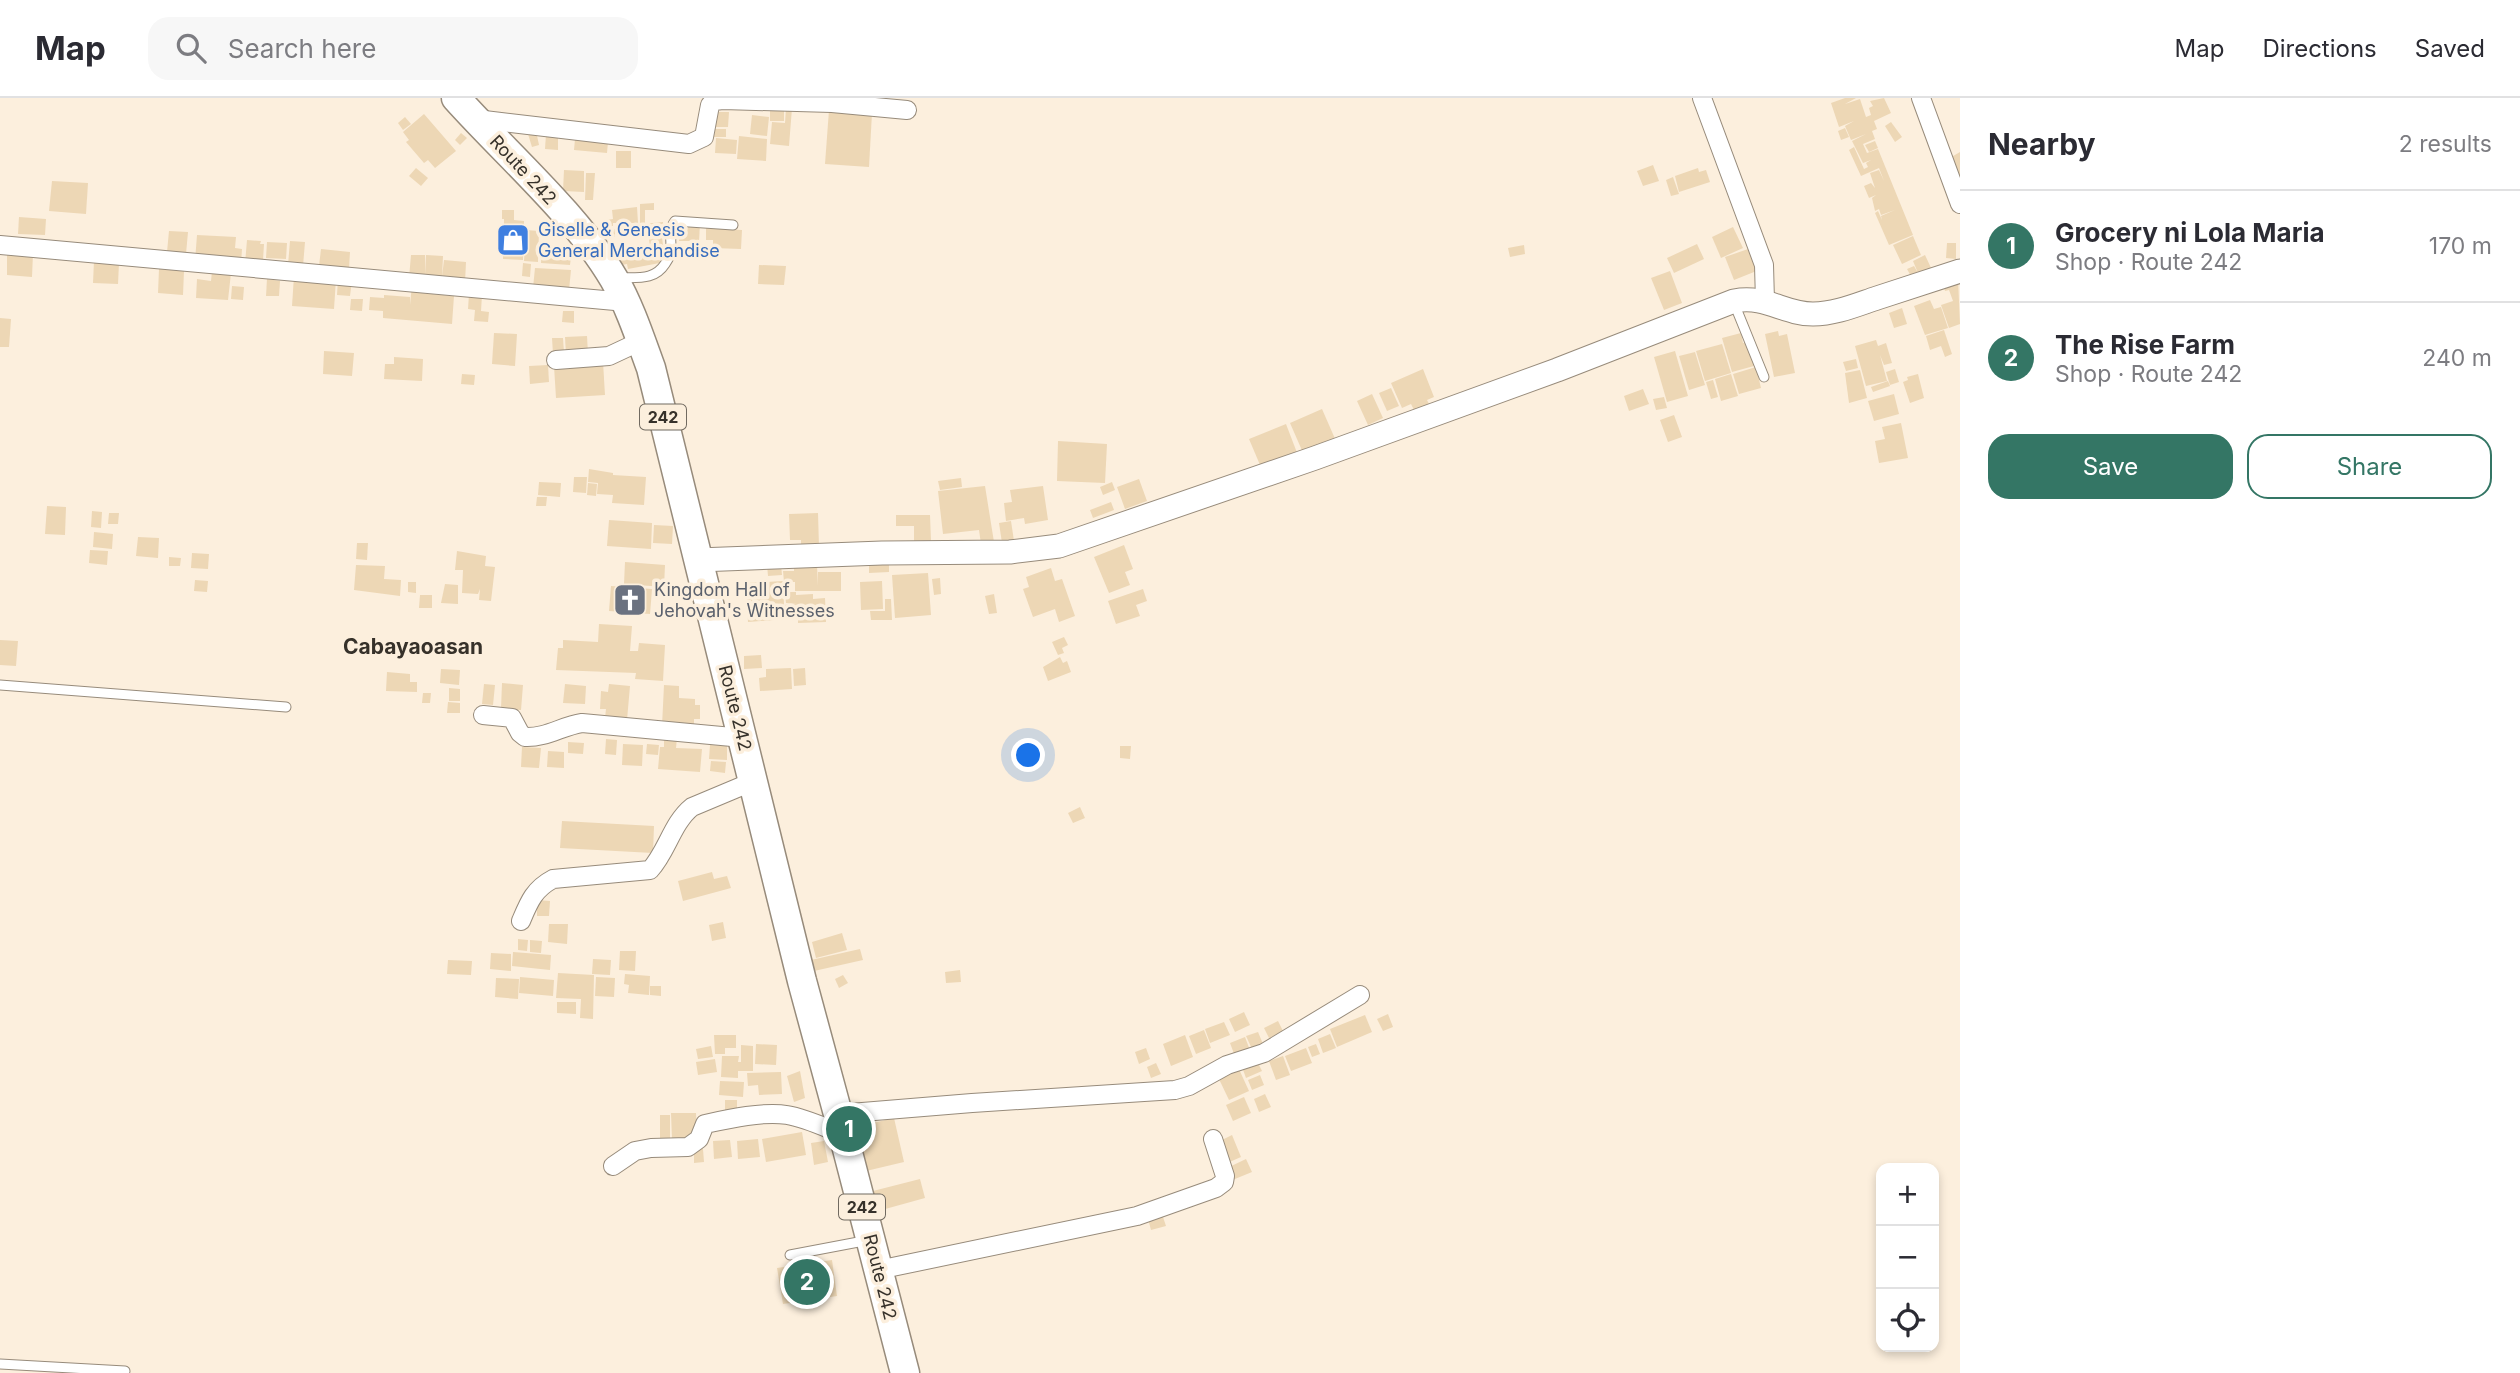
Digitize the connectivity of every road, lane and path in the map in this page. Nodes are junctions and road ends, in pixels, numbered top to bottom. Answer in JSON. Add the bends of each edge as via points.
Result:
{"nodes":[{"id":1,"x":456,"y":98,"type":"edge"},
{"id":2,"x":1702,"y":98,"type":"edge"},
{"id":3,"x":1921,"y":98,"type":"edge"},
{"id":4,"x":907,"y":110,"type":"dead end"},
{"id":5,"x":475,"y":119,"type":"junction"},
{"id":6,"x":1960,"y":204,"type":"edge"},
{"id":7,"x":733,"y":225,"type":"dead end"},
{"id":8,"x":0,"y":245,"type":"edge"},
{"id":9,"x":1960,"y":271,"type":"edge"},
{"id":10,"x":620,"y":290,"type":"junction"},
{"id":11,"x":1734,"y":301,"type":"junction"},
{"id":12,"x":1765,"y":301,"type":"junction"},
{"id":13,"x":641,"y":341,"type":"junction"},
{"id":14,"x":556,"y":360,"type":"dead end"},
{"id":15,"x":1764,"y":377,"type":"dead end"},
{"id":16,"x":698,"y":560,"type":"junction"},
{"id":17,"x":0,"y":685,"type":"edge"},
{"id":18,"x":286,"y":707,"type":"dead end"},
{"id":19,"x":483,"y":715,"type":"dead end"},
{"id":20,"x":743,"y":738,"type":"junction"},
{"id":21,"x":755,"y":787,"type":"junction"},
{"id":22,"x":521,"y":921,"type":"dead end"},
{"id":23,"x":1360,"y":995,"type":"dead end"},
{"id":24,"x":841,"y":1125,"type":"junction"},
{"id":25,"x":1213,"y":1139,"type":"dead end"},
{"id":26,"x":613,"y":1166,"type":"dead end"},
{"id":27,"x":870,"y":1240,"type":"junction"},
{"id":28,"x":790,"y":1255,"type":"dead end"},
{"id":29,"x":878,"y":1270,"type":"junction"},
{"id":30,"x":0,"y":1364,"type":"edge"},
{"id":31,"x":125,"y":1371,"type":"dead end"},
{"id":32,"x":905,"y":1373,"type":"edge"}],
"edges":[{"from":1,"to":5,"type":"main road","name":"Route 242","number":"242"},
{"from":2,"to":12,"type":"street","via":[[1764,265]]},
{"from":3,"to":6,"type":"street"},
{"from":4,"to":5,"type":"street","via":[[723,100],[710,105],[704,137],[689,144]]},
{"from":5,"to":10,"type":"main road","name":"Route 242","number":"242","via":[[575,225]]},
{"from":7,"to":10,"type":"lane","via":[[675,220],[670,235],[672,253],[660,272]]},
{"from":8,"to":10,"type":"street"},
{"from":9,"to":12,"type":"street","via":[[1835,312],[1795,312]]},
{"from":10,"to":13,"type":"main road","name":"Route 242","number":"242"},
{"from":11,"to":12,"type":"street"},
{"from":11,"to":15,"type":"lane"},
{"from":11,"to":16,"type":"street","via":[[1558,370],[1059,546],[1010,552]]},
{"from":13,"to":14,"type":"street","via":[[609,356]]},
{"from":13,"to":16,"type":"main road","name":"Route 242","number":"242"},
{"from":16,"to":20,"type":"main road","name":"Route 242","number":"242"},
{"from":17,"to":18,"type":"lane"},
{"from":19,"to":20,"type":"street","via":[[512,718],[525,737],[582,723]]},
{"from":20,"to":21,"type":"main road","name":"Route 242","number":"242"},
{"from":21,"to":22,"type":"street","via":[[692,807],[650,870],[542,885]]},
{"from":21,"to":24,"type":"main road","name":"Route 242","number":"242"},
{"from":23,"to":24,"type":"street","via":[[1264,1053],[1175,1090],[972,1103]]},
{"from":24,"to":26,"type":"street","via":[[779,1114],[724,1120],[705,1124],[699,1139],[688,1147],[635,1151]]},
{"from":24,"to":27,"type":"main road","name":"Route 242","number":"242"},
{"from":25,"to":29,"type":"street","via":[[1225,1176],[1216,1188],[1136,1216]]},
{"from":27,"to":28,"type":"lane"},
{"from":27,"to":29,"type":"main road","name":"Route 242","number":"242"},
{"from":29,"to":32,"type":"main road","name":"Route 242","number":"242"},
{"from":30,"to":31,"type":"lane"}]}
